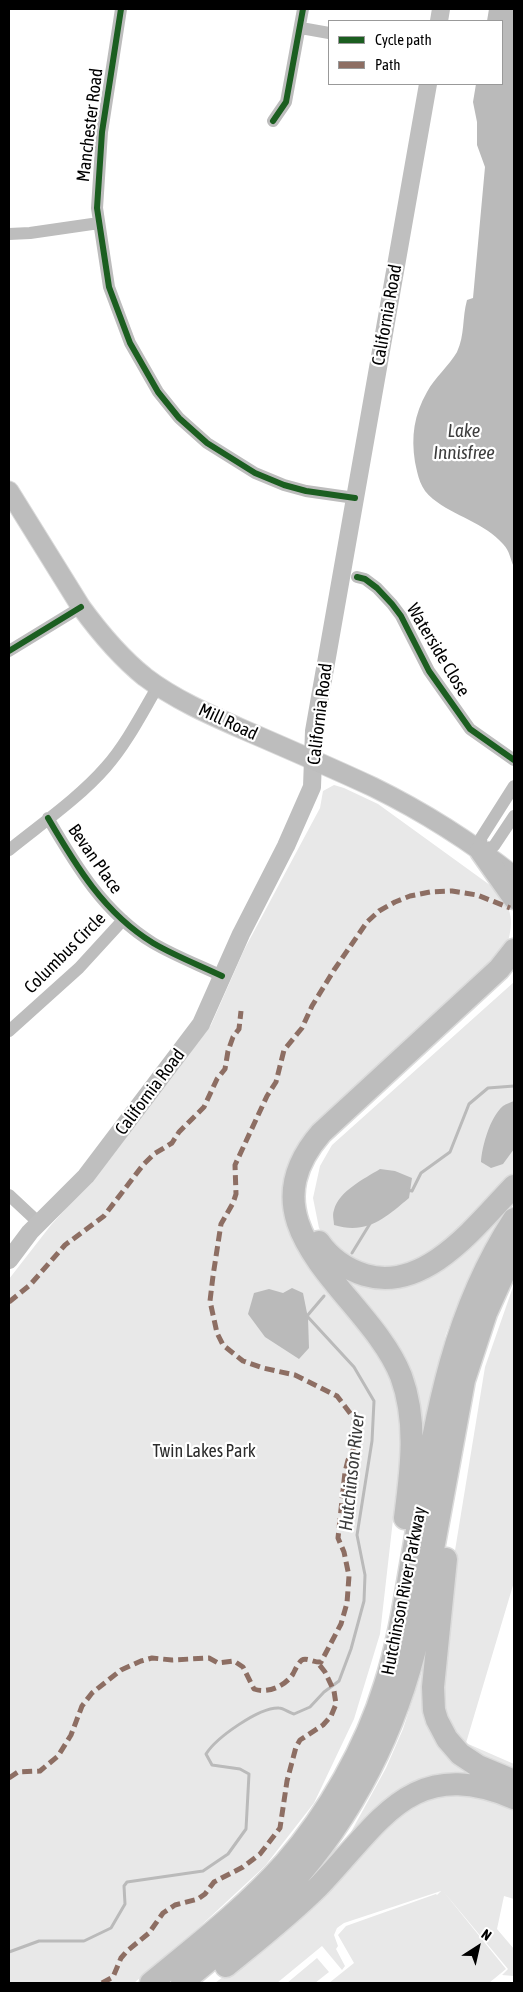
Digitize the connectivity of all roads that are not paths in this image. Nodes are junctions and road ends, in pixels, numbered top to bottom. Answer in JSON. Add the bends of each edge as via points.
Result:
{"nodes":[{"id":1,"x":121,"y":9,"type":"edge"},
{"id":2,"x":303,"y":9,"type":"edge"},
{"id":3,"x":301,"y":28,"type":"junction"},
{"id":4,"x":328,"y":33,"type":"edge"},
{"id":5,"x":428,"y":85,"type":"edge"},
{"id":6,"x":272,"y":121,"type":"dead end"},
{"id":7,"x":99,"y":222,"type":"junction"},
{"id":8,"x":9,"y":234,"type":"edge"},
{"id":9,"x":9,"y":491,"type":"edge"},
{"id":10,"x":355,"y":498,"type":"junction"},
{"id":11,"x":357,"y":577,"type":"dead end"},
{"id":12,"x":81,"y":607,"type":"junction"},
{"id":13,"x":9,"y":651,"type":"edge"},
{"id":14,"x":158,"y":686,"type":"junction"},
{"id":15,"x":313,"y":760,"type":"junction"},
{"id":16,"x":514,"y":760,"type":"edge"},
{"id":17,"x":514,"y":786,"type":"edge"},
{"id":18,"x":503,"y":804,"type":"junction"},
{"id":19,"x":514,"y":812,"type":"edge"},
{"id":20,"x":514,"y":816,"type":"edge"},
{"id":21,"x":48,"y":818,"type":"junction"},
{"id":22,"x":9,"y":850,"type":"edge"},
{"id":23,"x":481,"y":851,"type":"junction"},
{"id":24,"x":514,"y":876,"type":"edge"},
{"id":25,"x":514,"y":898,"type":"edge"},
{"id":26,"x":123,"y":920,"type":"junction"},
{"id":27,"x":514,"y":950,"type":"edge"},
{"id":28,"x":514,"y":972,"type":"edge"},
{"id":29,"x":222,"y":976,"type":"junction"},
{"id":30,"x":9,"y":1031,"type":"edge"},
{"id":31,"x":514,"y":1186,"type":"edge"},
{"id":32,"x":9,"y":1195,"type":"edge"},
{"id":33,"x":514,"y":1219,"type":"edge"},
{"id":34,"x":39,"y":1224,"type":"junction"},
{"id":35,"x":514,"y":1251,"type":"edge"},
{"id":36,"x":9,"y":1260,"type":"edge"},
{"id":37,"x":450,"y":1452,"type":"junction"},
{"id":38,"x":385,"y":1687,"type":"junction"},
{"id":39,"x":514,"y":1781,"type":"edge"},
{"id":40,"x":514,"y":1798,"type":"edge"},
{"id":41,"x":151,"y":1983,"type":"edge"},
{"id":42,"x":182,"y":1983,"type":"edge"},
{"id":43,"x":204,"y":1983,"type":"edge"}],
"edges":[{"from":1,"to":7,"type":"street","name":"Manchester Road","via":[[101,140]]},
{"from":2,"to":3,"type":"street"},
{"from":3,"to":4,"type":"street"},
{"from":3,"to":6,"type":"street","via":[[286,102]]},
{"from":5,"to":10,"type":"main road","name":"California Road"},
{"from":7,"to":8,"type":"street","via":[[30,234]]},
{"from":7,"to":10,"type":"street","name":"Manchester Road","via":[[109,287],[130,343],[158,392],[179,418],[207,444],[255,472],[306,491]]},
{"from":9,"to":12,"type":"main road","name":"Mill Road"},
{"from":10,"to":15,"type":"main road","name":"California Road","via":[[314,731]]},
{"from":11,"to":16,"type":"street","name":"Waterside Close","via":[[377,588],[392,604],[429,671],[470,729]]},
{"from":12,"to":13,"type":"street"},
{"from":12,"to":14,"type":"main road","name":"Mill Road","via":[[109,644]]},
{"from":14,"to":15,"type":"main road","name":"Mill Road","via":[[209,714]]},
{"from":14,"to":21,"type":"street","via":[[119,751],[105,768]]},
{"from":15,"to":23,"type":"main road","name":"Mill Road","via":[[423,813]]},
{"from":15,"to":29,"type":"main road","name":"California Road","via":[[312,787],[301,814]]},
{"from":17,"to":18,"type":"street"},
{"from":18,"to":19,"type":"street"},
{"from":18,"to":23,"type":"street","via":[[481,838]]},
{"from":20,"to":23,"type":"street","via":[[494,846]]},
{"from":21,"to":22,"type":"street"},
{"from":21,"to":26,"type":"street","name":"Bevan Place","via":[[91,887]]},
{"from":23,"to":24,"type":"main road","name":"Mill Road"},
{"from":23,"to":25,"type":"highway"},
{"from":26,"to":29,"type":"street","name":"Bevan Place","via":[[157,945]]},
{"from":26,"to":30,"type":"street","name":"Columbus Circle","via":[[74,973]]},
{"from":27,"to":38,"type":"highway","via":[[499,969],[321,1133],[303,1158],[294,1189],[296,1219],[304,1239],[384,1344],[401,1376],[409,1405],[412,1434],[410,1474]]},
{"from":28,"to":31,"type":"highway","via":[[330,1141],[314,1164],[307,1182],[307,1213],[313,1232],[332,1257],[357,1273],[392,1278],[414,1273],[437,1261]]},
{"from":29,"to":34,"type":"main road","name":"California Road","via":[[201,1024],[86,1176]]},
{"from":32,"to":34,"type":"street"},
{"from":33,"to":38,"type":"highway","name":"Hutchinson River Parkway","via":[[475,1290],[451,1356],[438,1409],[401,1625]]},
{"from":34,"to":36,"type":"main road","name":"California Road"},
{"from":35,"to":37,"type":"highway","name":"Hutchinson River Parkway","via":[[494,1293],[470,1358]]},
{"from":37,"to":39,"type":"highway","via":[[448,1541],[433,1680],[434,1710],[447,1739],[460,1754],[478,1766]]},
{"from":37,"to":42,"type":"highway","name":"Hutchinson River Parkway","via":[[414,1653],[396,1710],[370,1767],[334,1830],[292,1883],[245,1930]]},
{"from":38,"to":41,"type":"highway","name":"Hutchinson River Parkway","via":[[348,1771],[300,1845],[252,1896]]},
{"from":40,"to":43,"type":"highway","via":[[491,1789],[457,1784],[430,1787],[408,1796],[381,1817],[283,1919]]}]}
